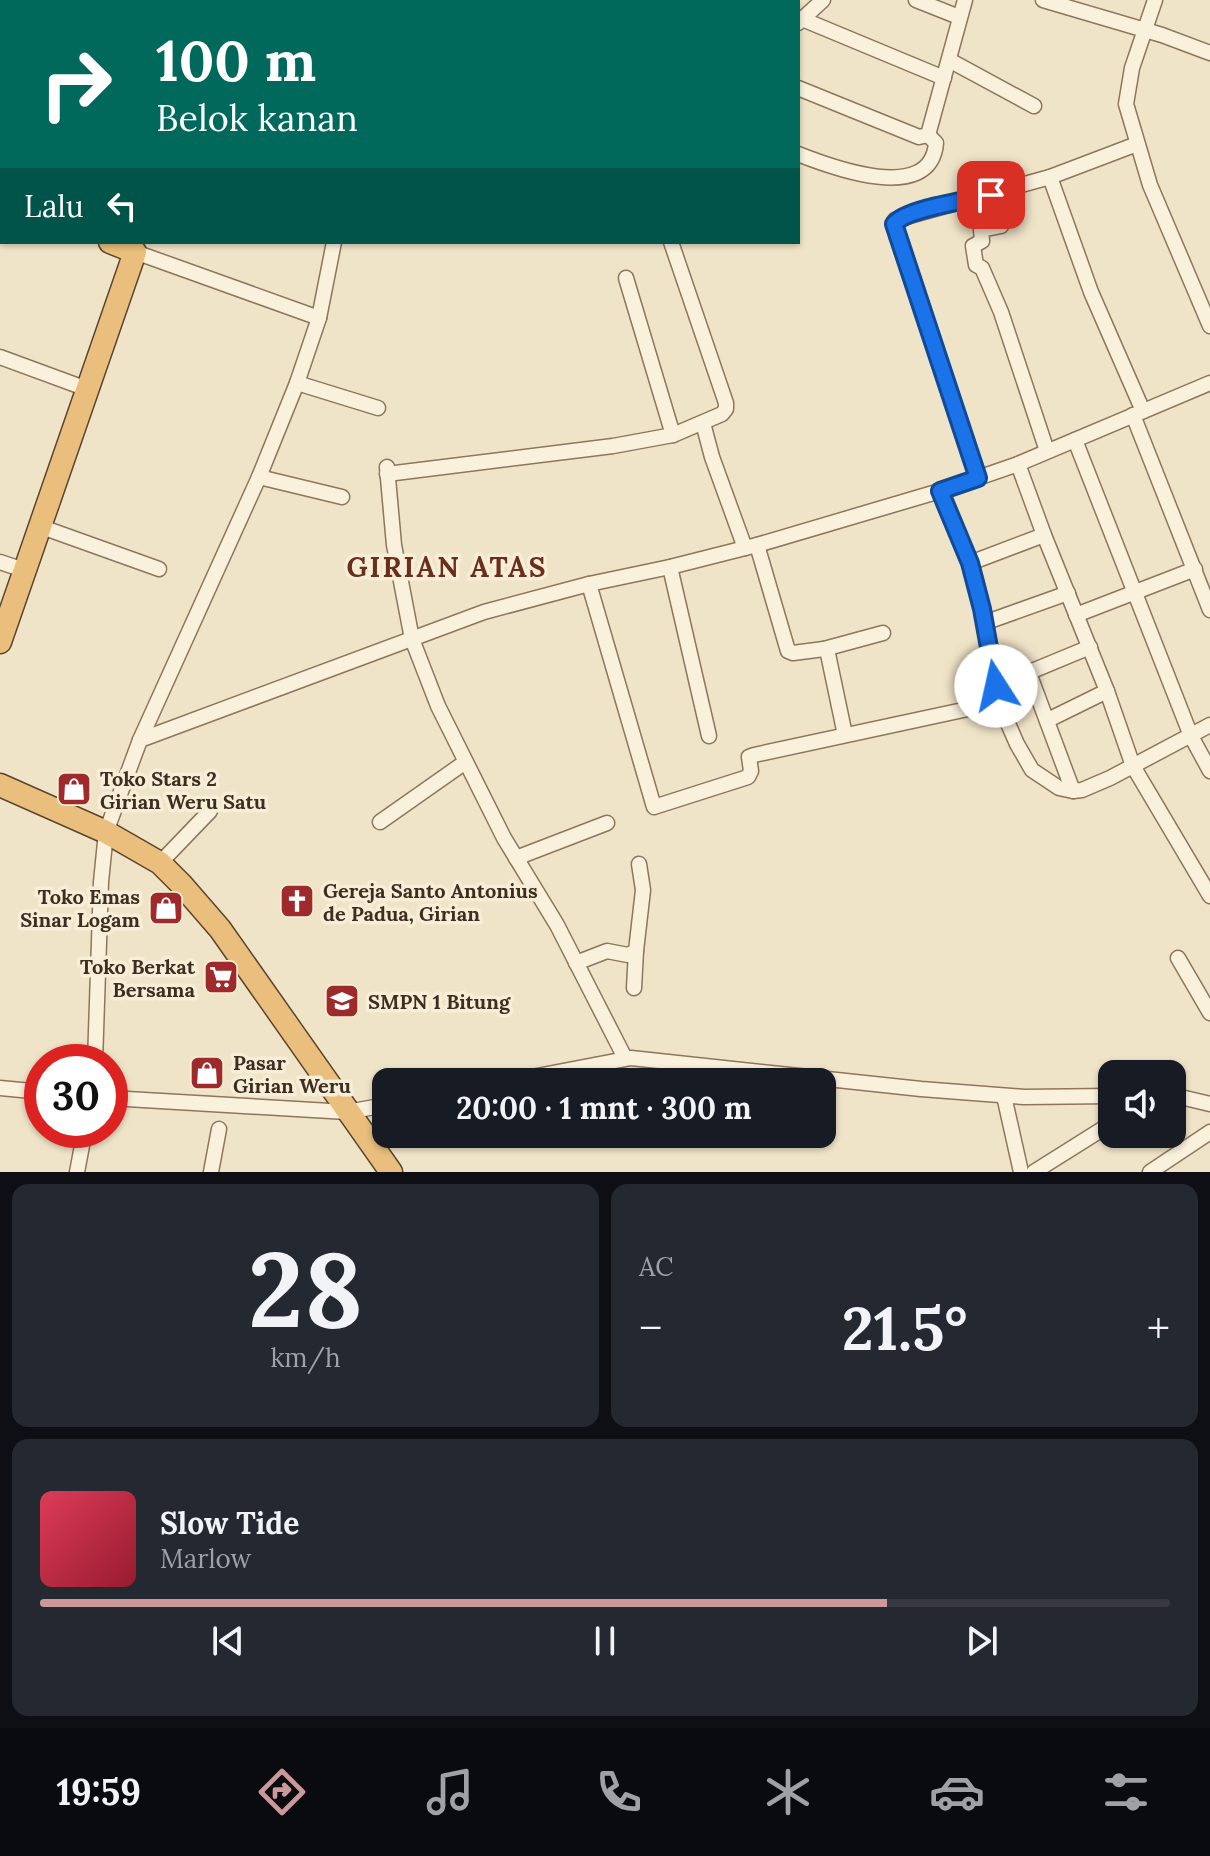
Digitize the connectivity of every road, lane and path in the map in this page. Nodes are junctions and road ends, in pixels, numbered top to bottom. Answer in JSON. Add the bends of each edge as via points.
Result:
{"nodes":[{"id":1,"x":823,"y":0,"type":"edge"},
{"id":2,"x":916,"y":0,"type":"edge"},
{"id":3,"x":965,"y":0,"type":"edge"},
{"id":4,"x":1043,"y":0,"type":"edge"},
{"id":5,"x":1155,"y":0,"type":"edge"},
{"id":6,"x":959,"y":17,"type":"junction"},
{"id":7,"x":800,"y":21,"type":"edge"},
{"id":8,"x":1145,"y":31,"type":"junction"},
{"id":9,"x":1210,"y":53,"type":"edge"},
{"id":10,"x":949,"y":60,"type":"junction"},
{"id":11,"x":944,"y":78,"type":"junction"},
{"id":12,"x":800,"y":89,"type":"edge"},
{"id":13,"x":1034,"y":106,"type":"dead end"},
{"id":14,"x":928,"y":135,"type":"junction"},
{"id":15,"x":1137,"y":144,"type":"junction"},
{"id":16,"x":800,"y":155,"type":"edge"},
{"id":17,"x":1050,"y":177,"type":"junction"},
{"id":18,"x":998,"y":213,"type":"dead end"},
{"id":19,"x":115,"y":244,"type":"edge"},
{"id":20,"x":334,"y":244,"type":"edge"},
{"id":21,"x":672,"y":244,"type":"edge"},
{"id":22,"x":135,"y":252,"type":"junction"},
{"id":23,"x":626,"y":278,"type":"dead end"},
{"id":24,"x":319,"y":318,"type":"junction"},
{"id":25,"x":1210,"y":326,"type":"edge"},
{"id":26,"x":0,"y":357,"type":"edge"},
{"id":27,"x":297,"y":383,"type":"junction"},
{"id":28,"x":1209,"y":388,"type":"edge"},
{"id":29,"x":87,"y":389,"type":"junction"},
{"id":30,"x":378,"y":408,"type":"dead end"},
{"id":31,"x":1138,"y":413,"type":"junction"},
{"id":32,"x":703,"y":423,"type":"junction"},
{"id":33,"x":673,"y":435,"type":"junction"},
{"id":34,"x":1075,"y":440,"type":"junction"},
{"id":35,"x":1047,"y":451,"type":"junction"},
{"id":36,"x":1018,"y":464,"type":"junction"},
{"id":37,"x":259,"y":477,"type":"junction"},
{"id":38,"x":978,"y":478,"type":"junction"},
{"id":39,"x":940,"y":491,"type":"junction"},
{"id":40,"x":342,"y":497,"type":"dead end"},
{"id":41,"x":39,"y":526,"type":"junction"},
{"id":42,"x":1044,"y":535,"type":"junction"},
{"id":43,"x":751,"y":547,"type":"junction"},
{"id":44,"x":0,"y":562,"type":"edge"},
{"id":45,"x":970,"y":563,"type":"junction"},
{"id":46,"x":670,"y":567,"type":"junction"},
{"id":47,"x":159,"y":569,"type":"dead end"},
{"id":48,"x":1195,"y":569,"type":"junction"},
{"id":49,"x":24,"y":570,"type":"junction"},
{"id":50,"x":589,"y":584,"type":"junction"},
{"id":51,"x":1136,"y":591,"type":"junction"},
{"id":52,"x":1068,"y":593,"type":"junction"},
{"id":53,"x":1210,"y":610,"type":"edge"},
{"id":54,"x":1076,"y":615,"type":"junction"},
{"id":55,"x":984,"y":623,"type":"junction"},
{"id":56,"x":883,"y":633,"type":"dead end"},
{"id":57,"x":412,"y":639,"type":"junction"},
{"id":58,"x":0,"y":642,"type":"edge"},
{"id":59,"x":1090,"y":647,"type":"junction"},
{"id":60,"x":824,"y":649,"type":"junction"},
{"id":61,"x":1029,"y":673,"type":"junction"},
{"id":62,"x":995,"y":690,"type":"junction"},
{"id":63,"x":1107,"y":691,"type":"junction"},
{"id":64,"x":1048,"y":720,"type":"junction"},
{"id":65,"x":1210,"y":725,"type":"edge"},
{"id":66,"x":845,"y":735,"type":"junction"},
{"id":67,"x":709,"y":736,"type":"dead end"},
{"id":68,"x":1191,"y":736,"type":"junction"},
{"id":69,"x":140,"y":740,"type":"junction"},
{"id":70,"x":464,"y":763,"type":"junction"},
{"id":71,"x":1133,"y":766,"type":"junction"},
{"id":72,"x":1210,"y":771,"type":"edge"},
{"id":73,"x":0,"y":785,"type":"edge"},
{"id":74,"x":1073,"y":791,"type":"junction"},
{"id":75,"x":210,"y":811,"type":"dead end"},
{"id":76,"x":380,"y":822,"type":"dead end"},
{"id":77,"x":607,"y":823,"type":"dead end"},
{"id":78,"x":106,"y":832,"type":"junction"},
{"id":79,"x":516,"y":858,"type":"junction"},
{"id":80,"x":160,"y":863,"type":"junction"},
{"id":81,"x":639,"y":864,"type":"dead end"},
{"id":82,"x":1210,"y":896,"type":"edge"},
{"id":83,"x":636,"y":951,"type":"junction"},
{"id":84,"x":1178,"y":958,"type":"dead end"},
{"id":85,"x":576,"y":963,"type":"junction"},
{"id":86,"x":634,"y":988,"type":"dead end"},
{"id":87,"x":1210,"y":1013,"type":"edge"},
{"id":88,"x":96,"y":1044,"type":"edge"},
{"id":89,"x":625,"y":1058,"type":"junction"},
{"id":90,"x":575,"y":1068,"type":"edge"},
{"id":91,"x":0,"y":1088,"type":"edge"},
{"id":92,"x":24,"y":1090,"type":"edge"},
{"id":93,"x":1004,"y":1096,"type":"junction"},
{"id":94,"x":1098,"y":1096,"type":"edge"},
{"id":95,"x":1186,"y":1098,"type":"edge"},
{"id":96,"x":128,"y":1099,"type":"edge"},
{"id":97,"x":1210,"y":1104,"type":"edge"},
{"id":98,"x":372,"y":1108,"type":"edge"},
{"id":99,"x":347,"y":1112,"type":"junction"},
{"id":100,"x":219,"y":1129,"type":"dead end"},
{"id":101,"x":1098,"y":1132,"type":"edge"},
{"id":102,"x":1210,"y":1132,"type":"edge"},
{"id":103,"x":82,"y":1148,"type":"edge"},
{"id":104,"x":77,"y":1172,"type":"edge"},
{"id":105,"x":211,"y":1172,"type":"edge"},
{"id":106,"x":391,"y":1172,"type":"edge"},
{"id":107,"x":1021,"y":1172,"type":"edge"},
{"id":108,"x":1034,"y":1172,"type":"edge"},
{"id":109,"x":1150,"y":1172,"type":"edge"}],
"edges":[{"from":1,"to":7,"type":"street"},
{"from":2,"to":6,"type":"street"},
{"from":3,"to":6,"type":"street"},
{"from":4,"to":8,"type":"street"},
{"from":5,"to":8,"type":"street"},
{"from":6,"to":10,"type":"street"},
{"from":7,"to":11,"type":"street"},
{"from":8,"to":9,"type":"street"},
{"from":8,"to":15,"type":"street","via":[[1126,94]]},
{"from":10,"to":11,"type":"street"},
{"from":10,"to":13,"type":"street"},
{"from":11,"to":14,"type":"street"},
{"from":12,"to":14,"type":"street","via":[[919,137]]},
{"from":14,"to":16,"type":"street","via":[[936,143],[930,164],[918,172],[877,178]]},
{"from":15,"to":17,"type":"street"},
{"from":15,"to":25,"type":"street"},
{"from":17,"to":31,"type":"street"},
{"from":17,"to":38,"type":"street","via":[[916,213],[894,224]]},
{"from":18,"to":35,"type":"street","via":[[1001,226],[981,230],[982,241],[973,246],[976,265],[1001,312]]},
{"from":19,"to":22,"type":"highway"},
{"from":20,"to":24,"type":"street"},
{"from":21,"to":32,"type":"street","via":[[726,403],[722,414]]},
{"from":22,"to":24,"type":"street"},
{"from":22,"to":29,"type":"highway"},
{"from":23,"to":33,"type":"street"},
{"from":24,"to":27,"type":"street"},
{"from":26,"to":29,"type":"street"},
{"from":27,"to":30,"type":"street"},
{"from":27,"to":37,"type":"street"},
{"from":28,"to":31,"type":"street"},
{"from":29,"to":41,"type":"highway"},
{"from":31,"to":34,"type":"street"},
{"from":31,"to":48,"type":"street"},
{"from":32,"to":33,"type":"street"},
{"from":32,"to":43,"type":"street"},
{"from":33,"to":57,"type":"street","via":[[570,453],[387,470],[394,545]]},
{"from":34,"to":35,"type":"street"},
{"from":34,"to":51,"type":"street"},
{"from":35,"to":36,"type":"street"},
{"from":36,"to":38,"type":"street"},
{"from":36,"to":42,"type":"street"},
{"from":37,"to":40,"type":"street"},
{"from":37,"to":69,"type":"street"},
{"from":38,"to":39,"type":"street"},
{"from":39,"to":43,"type":"street"},
{"from":39,"to":45,"type":"street"},
{"from":41,"to":47,"type":"street"},
{"from":41,"to":49,"type":"highway"},
{"from":42,"to":45,"type":"street"},
{"from":42,"to":52,"type":"street"},
{"from":43,"to":46,"type":"street"},
{"from":43,"to":60,"type":"street","via":[[788,651]]},
{"from":44,"to":49,"type":"street"},
{"from":45,"to":55,"type":"street"},
{"from":46,"to":50,"type":"street"},
{"from":46,"to":67,"type":"street"},
{"from":48,"to":51,"type":"street"},
{"from":48,"to":53,"type":"street"},
{"from":49,"to":58,"type":"highway"},
{"from":50,"to":57,"type":"street","via":[[484,612]]},
{"from":50,"to":66,"type":"street","via":[[654,807],[748,777],[749,757],[754,755]]},
{"from":51,"to":54,"type":"street"},
{"from":51,"to":68,"type":"street"},
{"from":52,"to":54,"type":"street"},
{"from":52,"to":55,"type":"street"},
{"from":54,"to":59,"type":"street"},
{"from":55,"to":62,"type":"street"},
{"from":56,"to":60,"type":"street"},
{"from":57,"to":69,"type":"street"},
{"from":57,"to":70,"type":"street"},
{"from":59,"to":61,"type":"street"},
{"from":59,"to":63,"type":"street"},
{"from":60,"to":66,"type":"street"},
{"from":61,"to":62,"type":"street"},
{"from":61,"to":64,"type":"street"},
{"from":62,"to":66,"type":"street","via":[[994,700],[986,706]]},
{"from":62,"to":74,"type":"street","via":[[1032,770]]},
{"from":63,"to":64,"type":"street"},
{"from":63,"to":71,"type":"street"},
{"from":64,"to":74,"type":"street"},
{"from":65,"to":68,"type":"street"},
{"from":68,"to":71,"type":"street"},
{"from":68,"to":72,"type":"street"},
{"from":69,"to":78,"type":"street"},
{"from":70,"to":76,"type":"street"},
{"from":70,"to":79,"type":"street"},
{"from":71,"to":74,"type":"street"},
{"from":71,"to":82,"type":"street"},
{"from":73,"to":78,"type":"highway"},
{"from":75,"to":80,"type":"street"},
{"from":77,"to":79,"type":"street"},
{"from":78,"to":80,"type":"highway"},
{"from":78,"to":88,"type":"street"},
{"from":79,"to":85,"type":"street"},
{"from":80,"to":99,"type":"highway","via":[[220,929]]},
{"from":81,"to":83,"type":"street","via":[[643,890]]},
{"from":83,"to":85,"type":"street","via":[[607,951]]},
{"from":83,"to":86,"type":"street"},
{"from":84,"to":87,"type":"street"},
{"from":85,"to":89,"type":"street"},
{"from":89,"to":90,"type":"street"},
{"from":89,"to":93,"type":"street"},
{"from":91,"to":92,"type":"street"},
{"from":93,"to":94,"type":"street"},
{"from":93,"to":107,"type":"street"},
{"from":95,"to":97,"type":"street"},
{"from":96,"to":99,"type":"street"},
{"from":98,"to":99,"type":"street"},
{"from":99,"to":106,"type":"highway"},
{"from":100,"to":105,"type":"street"},
{"from":101,"to":108,"type":"street"},
{"from":102,"to":109,"type":"street"},
{"from":103,"to":104,"type":"street"}]}
